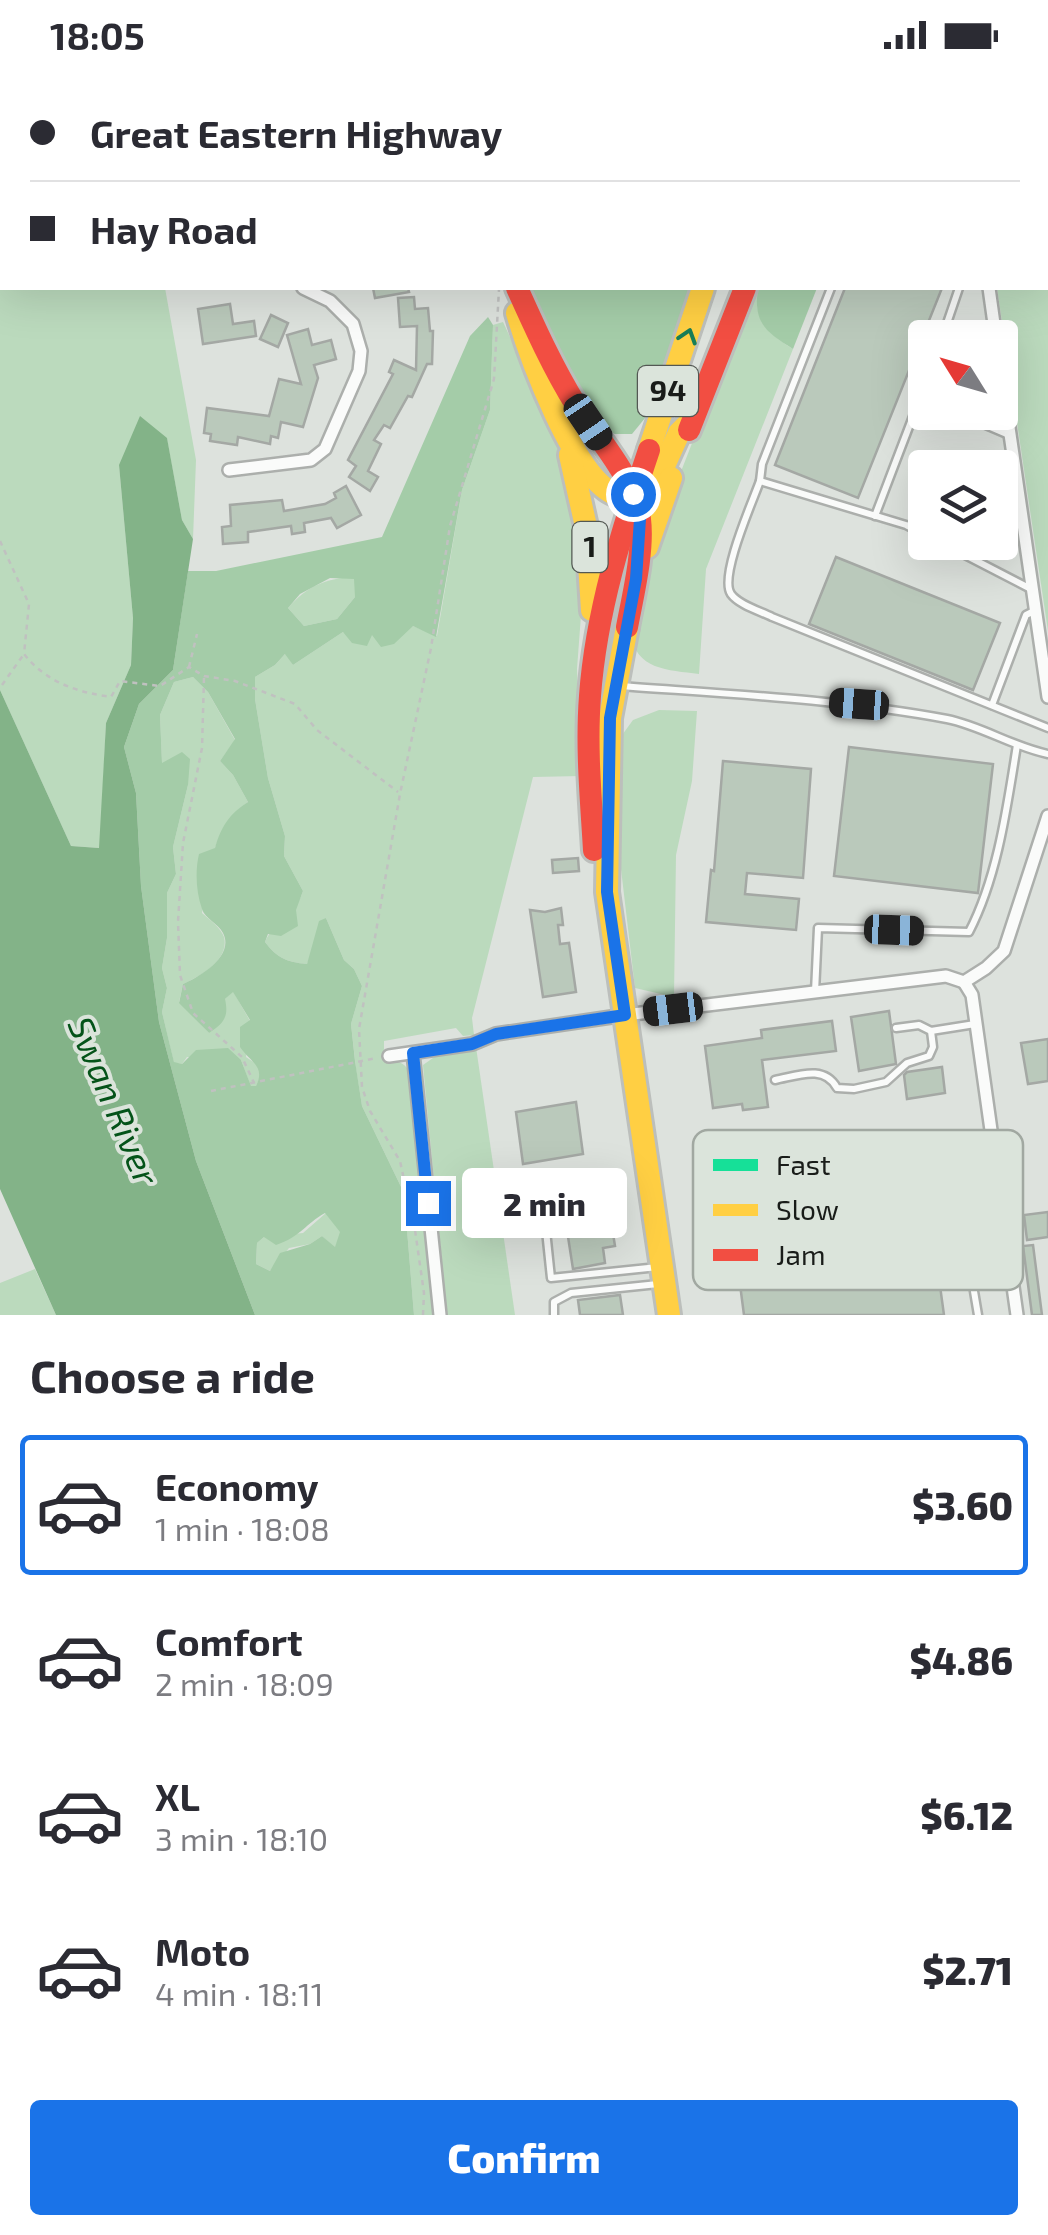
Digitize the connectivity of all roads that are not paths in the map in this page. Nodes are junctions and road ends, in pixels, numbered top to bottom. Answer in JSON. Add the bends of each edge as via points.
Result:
{"nodes":[{"id":1,"x":307,"y":290,"type":"edge"},
{"id":2,"x":516,"y":290,"type":"edge"},
{"id":3,"x":517,"y":290,"type":"edge"},
{"id":4,"x":702,"y":290,"type":"edge"},
{"id":5,"x":744,"y":290,"type":"edge"},
{"id":6,"x":829,"y":290,"type":"edge"},
{"id":7,"x":957,"y":290,"type":"edge"},
{"id":8,"x":989,"y":290,"type":"edge"},
{"id":9,"x":948,"y":320,"type":"edge"},
{"id":10,"x":993,"y":320,"type":"edge"},
{"id":11,"x":694,"y":419,"type":"junction"},
{"id":12,"x":561,"y":424,"type":"junction"},
{"id":13,"x":654,"y":430,"type":"junction"},
{"id":14,"x":910,"y":430,"type":"edge"},
{"id":15,"x":998,"y":430,"type":"edge"},
{"id":16,"x":1009,"y":430,"type":"edge"},
{"id":17,"x":1010,"y":435,"type":"junction"},
{"id":18,"x":601,"y":441,"type":"junction"},
{"id":19,"x":229,"y":470,"type":"dead end"},
{"id":20,"x":760,"y":481,"type":"junction"},
{"id":21,"x":633,"y":494,"type":"junction"},
{"id":22,"x":874,"y":516,"type":"junction"},
{"id":23,"x":908,"y":529,"type":"edge"},
{"id":24,"x":974,"y":560,"type":"edge"},
{"id":25,"x":636,"y":579,"type":"junction"},
{"id":26,"x":1032,"y":590,"type":"junction"},
{"id":27,"x":1036,"y":611,"type":"junction"},
{"id":28,"x":592,"y":674,"type":"junction"},
{"id":29,"x":614,"y":686,"type":"junction"},
{"id":30,"x":1048,"y":697,"type":"edge"},
{"id":31,"x":992,"y":705,"type":"junction"},
{"id":32,"x":1048,"y":728,"type":"edge"},
{"id":33,"x":1017,"y":745,"type":"junction"},
{"id":34,"x":1048,"y":754,"type":"edge"},
{"id":35,"x":1048,"y":816,"type":"edge"},
{"id":36,"x":607,"y":892,"type":"junction"},
{"id":37,"x":964,"y":982,"type":"junction"},
{"id":38,"x":816,"y":992,"type":"junction"},
{"id":39,"x":625,"y":1015,"type":"junction"},
{"id":40,"x":976,"y":1024,"type":"junction"},
{"id":41,"x":896,"y":1028,"type":"dead end"},
{"id":42,"x":930,"y":1031,"type":"junction"},
{"id":43,"x":413,"y":1053,"type":"junction"},
{"id":44,"x":388,"y":1056,"type":"road end"},
{"id":45,"x":775,"y":1080,"type":"dead end"},
{"id":46,"x":991,"y":1130,"type":"edge"},
{"id":47,"x":545,"y":1221,"type":"dead end"},
{"id":48,"x":663,"y":1275,"type":"junction"},
{"id":49,"x":974,"y":1290,"type":"edge"},
{"id":50,"x":1013,"y":1290,"type":"edge"},
{"id":51,"x":440,"y":1315,"type":"edge"},
{"id":52,"x":554,"y":1315,"type":"edge"},
{"id":53,"x":669,"y":1315,"type":"edge"},
{"id":54,"x":978,"y":1315,"type":"edge"},
{"id":55,"x":1017,"y":1315,"type":"edge"}],
"edges":[{"from":1,"to":19,"type":"street","via":[[353,324],[359,371],[325,449],[311,460]]},
{"from":2,"to":12,"type":"highway","number":"1","via":[[524,345]]},
{"from":3,"to":18,"type":"highway","number":"1"},
{"from":13,"to":4,"type":"highway","number":"94","one_way":true},
{"from":5,"to":11,"type":"highway","number":"94"},
{"from":6,"to":20,"type":"lane"},
{"from":7,"to":9,"type":"lane"},
{"from":8,"to":10,"type":"street"},
{"from":11,"to":21,"type":"highway","via":[[682,426],[653,490]]},
{"from":11,"to":25,"type":"highway","number":"94"},
{"from":12,"to":21,"type":"highway","via":[[605,488]]},
{"from":12,"to":28,"type":"highway","number":"1","via":[[594,565]]},
{"from":13,"to":18,"type":"highway","via":[[634,448],[618,450]]},
{"from":13,"to":21,"type":"highway","number":"94"},
{"from":14,"to":22,"type":"lane"},
{"from":15,"to":17,"type":"lane"},
{"from":16,"to":17,"type":"street"},
{"from":17,"to":26,"type":"street"},
{"from":18,"to":21,"type":"highway","number":"1"},
{"from":20,"to":22,"type":"lane"},
{"from":20,"to":31,"type":"lane","via":[[730,566],[726,586],[734,598]]},
{"from":21,"to":25,"type":"highway","number":"1","via":[[640,519]]},
{"from":21,"to":28,"type":"highway","number":"94"},
{"from":22,"to":23,"type":"lane"},
{"from":24,"to":26,"type":"lane"},
{"from":25,"to":29,"type":"highway","number":"94"},
{"from":26,"to":27,"type":"street"},
{"from":27,"to":30,"type":"street"},
{"from":27,"to":31,"type":"lane","via":[[1026,615]]},
{"from":28,"to":36,"type":"highway","number":"94","via":[[595,856]]},
{"from":29,"to":33,"type":"lane","via":[[859,704],[954,720]]},
{"from":29,"to":36,"type":"highway","number":"94"},
{"from":31,"to":32,"type":"lane"},
{"from":33,"to":34,"type":"lane"},
{"from":33,"to":38,"type":"lane","via":[[991,873],[969,932],[818,928]]},
{"from":35,"to":37,"type":"street","via":[[1004,950]]},
{"from":36,"to":39,"type":"highway","number":"94"},
{"from":37,"to":38,"type":"street","via":[[946,976]]},
{"from":37,"to":40,"type":"street"},
{"from":38,"to":39,"type":"street"},
{"from":39,"to":43,"type":"street"},
{"from":39,"to":48,"type":"highway","number":"94"},
{"from":40,"to":42,"type":"lane"},
{"from":40,"to":46,"type":"street"},
{"from":41,"to":42,"type":"lane"},
{"from":42,"to":45,"type":"lane","via":[[929,1056],[907,1063],[886,1082],[837,1088],[822,1072]]},
{"from":43,"to":44,"type":"street"},
{"from":43,"to":51,"type":"street"},
{"from":47,"to":48,"type":"lane","via":[[551,1278]]},
{"from":48,"to":52,"type":"lane","via":[[571,1293],[554,1302]]},
{"from":48,"to":53,"type":"highway","number":"94"},
{"from":49,"to":54,"type":"lane"},
{"from":50,"to":55,"type":"street"}]}
